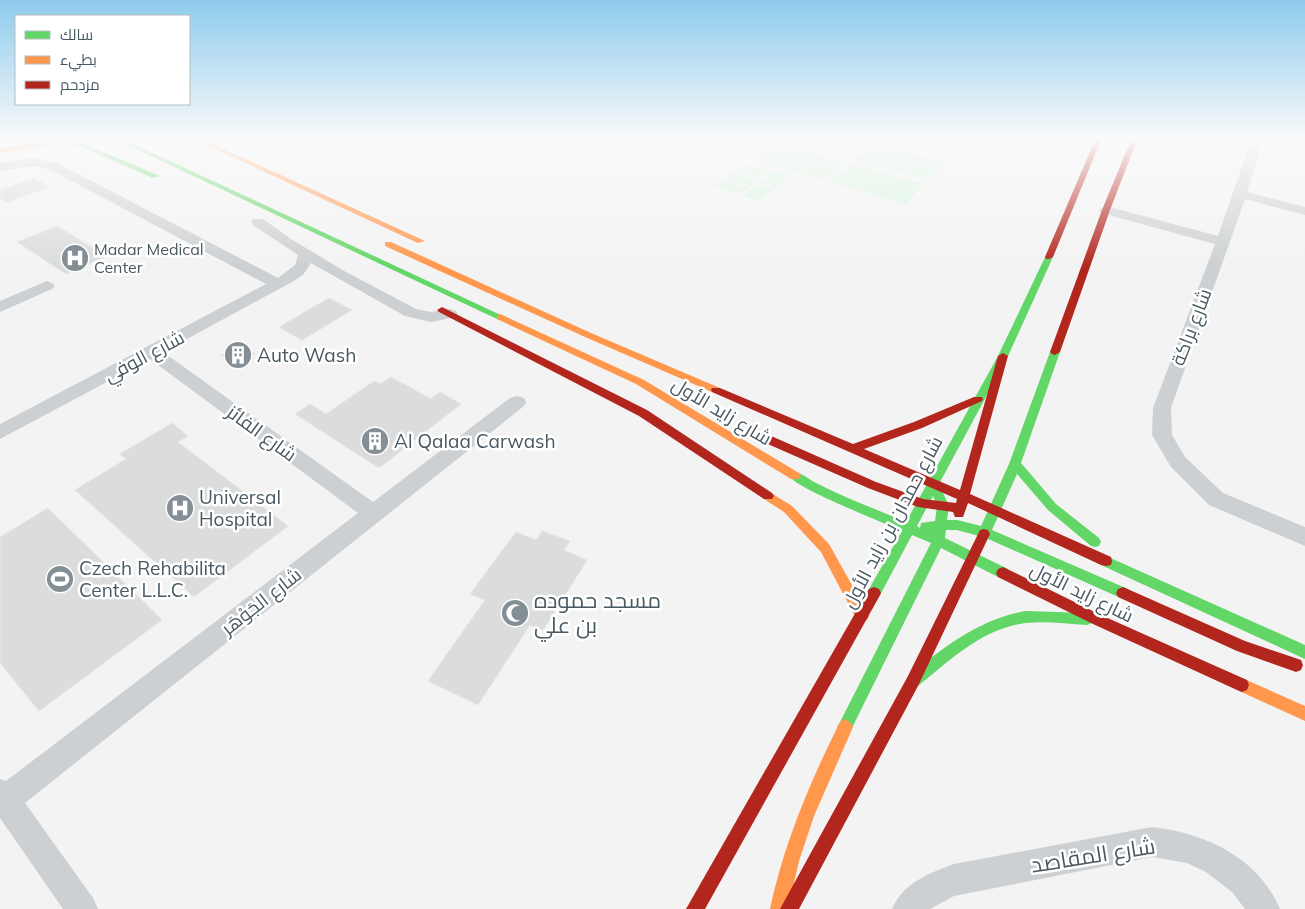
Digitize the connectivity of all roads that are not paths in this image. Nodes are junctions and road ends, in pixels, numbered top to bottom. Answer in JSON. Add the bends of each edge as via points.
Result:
{"nodes":[{"id":1,"x":85,"y":182,"type":"edge"},
{"id":2,"x":211,"y":182,"type":"edge"},
{"id":3,"x":293,"y":182,"type":"edge"},
{"id":4,"x":1081,"y":182,"type":"edge"},
{"id":5,"x":1117,"y":182,"type":"edge"},
{"id":6,"x":1244,"y":182,"type":"edge"},
{"id":7,"x":1240,"y":194,"type":"junction"},
{"id":8,"x":1106,"y":210,"type":"junction"},
{"id":9,"x":1305,"y":210,"type":"edge"},
{"id":10,"x":254,"y":220,"type":"joint"},
{"id":11,"x":373,"y":238,"type":"dead end"},
{"id":12,"x":1223,"y":242,"type":"junction"},
{"id":13,"x":429,"y":245,"type":"dead end"},
{"id":14,"x":305,"y":253,"type":"junction"},
{"id":15,"x":327,"y":253,"type":"dead end"},
{"id":16,"x":340,"y":274,"type":"junction"},
{"id":17,"x":282,"y":282,"type":"junction"},
{"id":18,"x":47,"y":286,"type":"dead end"},
{"id":19,"x":547,"y":304,"type":"dead end"},
{"id":20,"x":432,"y":305,"type":"dead end"},
{"id":21,"x":0,"y":306,"type":"edge"},
{"id":22,"x":450,"y":314,"type":"junction"},
{"id":23,"x":588,"y":335,"type":"junction"},
{"id":24,"x":151,"y":352,"type":"junction"},
{"id":25,"x":1003,"y":356,"type":"junction"},
{"id":26,"x":640,"y":382,"type":"junction"},
{"id":27,"x":978,"y":399,"type":"junction"},
{"id":28,"x":517,"y":402,"type":"dead end"},
{"id":29,"x":643,"y":412,"type":"junction"},
{"id":30,"x":0,"y":432,"type":"edge"},
{"id":31,"x":705,"y":440,"type":"dead end"},
{"id":32,"x":854,"y":448,"type":"junction"},
{"id":33,"x":732,"y":451,"type":"dead end"},
{"id":34,"x":1016,"y":464,"type":"junction"},
{"id":35,"x":933,"y":483,"type":"junction"},
{"id":36,"x":812,"y":486,"type":"junction"},
{"id":37,"x":963,"y":496,"type":"junction"},
{"id":38,"x":922,"y":504,"type":"junction"},
{"id":39,"x":943,"y":506,"type":"junction"},
{"id":40,"x":960,"y":508,"type":"junction"},
{"id":41,"x":995,"y":510,"type":"junction"},
{"id":42,"x":373,"y":514,"type":"junction"},
{"id":43,"x":942,"y":525,"type":"junction"},
{"id":44,"x":956,"y":525,"type":"junction"},
{"id":45,"x":909,"y":528,"type":"junction"},
{"id":46,"x":984,"y":532,"type":"junction"},
{"id":47,"x":1305,"y":537,"type":"edge"},
{"id":48,"x":938,"y":540,"type":"junction"},
{"id":49,"x":972,"y":557,"type":"junction"},
{"id":50,"x":1143,"y":576,"type":"junction"},
{"id":51,"x":862,"y":616,"type":"junction"},
{"id":52,"x":1098,"y":620,"type":"junction"},
{"id":53,"x":1305,"y":652,"type":"edge"},
{"id":54,"x":1305,"y":668,"type":"edge"},
{"id":55,"x":913,"y":681,"type":"junction"},
{"id":56,"x":1305,"y":714,"type":"edge"},
{"id":57,"x":3,"y":796,"type":"edge"},
{"id":58,"x":82,"y":909,"type":"edge"},
{"id":59,"x":695,"y":909,"type":"edge"},
{"id":60,"x":779,"y":909,"type":"edge"},
{"id":61,"x":789,"y":909,"type":"edge"},
{"id":62,"x":908,"y":909,"type":"edge"},
{"id":63,"x":1264,"y":909,"type":"edge"}],
"edges":[{"from":1,"to":17,"type":"street"},
{"from":2,"to":26,"type":"main road","name":"شارع زايد الأول"},
{"from":3,"to":13,"type":"main road"},
{"from":4,"to":25,"type":"main road","name":"شارع حمدان بن زايد الأول"},
{"from":5,"to":8,"type":"main road"},
{"from":6,"to":7,"type":"street","name":"شارع براكة"},
{"from":7,"to":9,"type":"street"},
{"from":7,"to":12,"type":"street","name":"شارع براكة"},
{"from":8,"to":12,"type":"street"},
{"from":8,"to":34,"type":"main road"},
{"from":10,"to":14,"type":"street"},
{"from":10,"to":15,"type":"main road"},
{"from":11,"to":23,"type":"main road","name":"شارع زايد الأول"},
{"from":12,"to":47,"type":"street","name":"شارع براكة","via":[[1162,408],[1162,435],[1178,462],[1216,499]]},
{"from":14,"to":16,"type":"street"},
{"from":14,"to":17,"type":"street","name":"شارع الوفي","via":[[301,268]]},
{"from":16,"to":17,"type":"street","name":"شارع الوفي"},
{"from":16,"to":22,"type":"street","via":[[411,313],[431,317]]},
{"from":17,"to":24,"type":"street","name":"شارع الوفي"},
{"from":18,"to":21,"type":"street"},
{"from":19,"to":23,"type":"main road"},
{"from":20,"to":22,"type":"main road"},
{"from":22,"to":29,"type":"main road"},
{"from":23,"to":32,"type":"main road","name":"شارع زايد الأول"},
{"from":24,"to":30,"type":"street","name":"شارع الوفي"},
{"from":24,"to":42,"type":"street","name":"شارع الفائز"},
{"from":25,"to":27,"type":"main road","name":"شارع حمدان بن زايد الأول"},
{"from":25,"to":37,"type":"main road"},
{"from":26,"to":36,"type":"main road","name":"شارع زايد الأول"},
{"from":26,"to":38,"type":"main road"},
{"from":27,"to":32,"type":"main road"},
{"from":27,"to":35,"type":"main road","name":"شارع حمدان بن زايد الأول"},
{"from":28,"to":42,"type":"street","name":"شارع الجَوْهَر"},
{"from":29,"to":31,"type":"main road"},
{"from":29,"to":51,"type":"main road","via":[[788,509],[825,548]]},
{"from":32,"to":35,"type":"main road","name":"شارع زايد الأول"},
{"from":33,"to":36,"type":"main road"},
{"from":34,"to":41,"type":"main road"},
{"from":34,"to":50,"type":"main road","via":[[1036,492],[1060,516]]},
{"from":35,"to":37,"type":"main road","name":"شارع زايد الأول"},
{"from":35,"to":38,"type":"main road","name":"شارع حمدان بن زايد الأول"},
{"from":35,"to":39,"type":"main road"},
{"from":36,"to":45,"type":"main road","name":"شارع زايد الأول"},
{"from":37,"to":40,"type":"main road"},
{"from":37,"to":41,"type":"main road","name":"شارع زايد الأول"},
{"from":38,"to":39,"type":"main road"},
{"from":38,"to":45,"type":"main road","name":"شارع حمدان بن زايد الأول"},
{"from":39,"to":40,"type":"main road"},
{"from":39,"to":43,"type":"main road"},
{"from":40,"to":41,"type":"main road"},
{"from":40,"to":44,"type":"main road"},
{"from":41,"to":46,"type":"main road"},
{"from":41,"to":50,"type":"main road","name":"شارع زايد الأول"},
{"from":42,"to":57,"type":"street","name":"شارع الجَوْهَر"},
{"from":43,"to":44,"type":"main road"},
{"from":43,"to":45,"type":"main road"},
{"from":43,"to":48,"type":"main road"},
{"from":44,"to":46,"type":"main road"},
{"from":44,"to":49,"type":"main road"},
{"from":45,"to":48,"type":"main road","name":"شارع زايد الأول"},
{"from":45,"to":51,"type":"main road","name":"شارع حمدان بن زايد الأول"},
{"from":46,"to":49,"type":"main road"},
{"from":46,"to":54,"type":"main road","via":[[1242,646]]},
{"from":48,"to":49,"type":"main road","name":"شارع زايد الأول"},
{"from":48,"to":60,"type":"main road","via":[[806,809],[782,885]]},
{"from":49,"to":52,"type":"main road","name":"شارع زايد الأول"},
{"from":49,"to":55,"type":"main road"},
{"from":50,"to":53,"type":"main road","name":"شارع زايد الأول"},
{"from":51,"to":59,"type":"main road","name":"شارع حمدان بن زايد الأول"},
{"from":52,"to":55,"type":"main road","via":[[1014,619],[954,648]]},
{"from":52,"to":56,"type":"main road","name":"شارع زايد الأول"},
{"from":55,"to":61,"type":"main road"},
{"from":57,"to":58,"type":"street"},
{"from":62,"to":63,"type":"street","name":"شارع المقاصد","via":[[934,887],[954,880],[1152,842],[1177,844],[1204,853],[1232,871]]}]}
